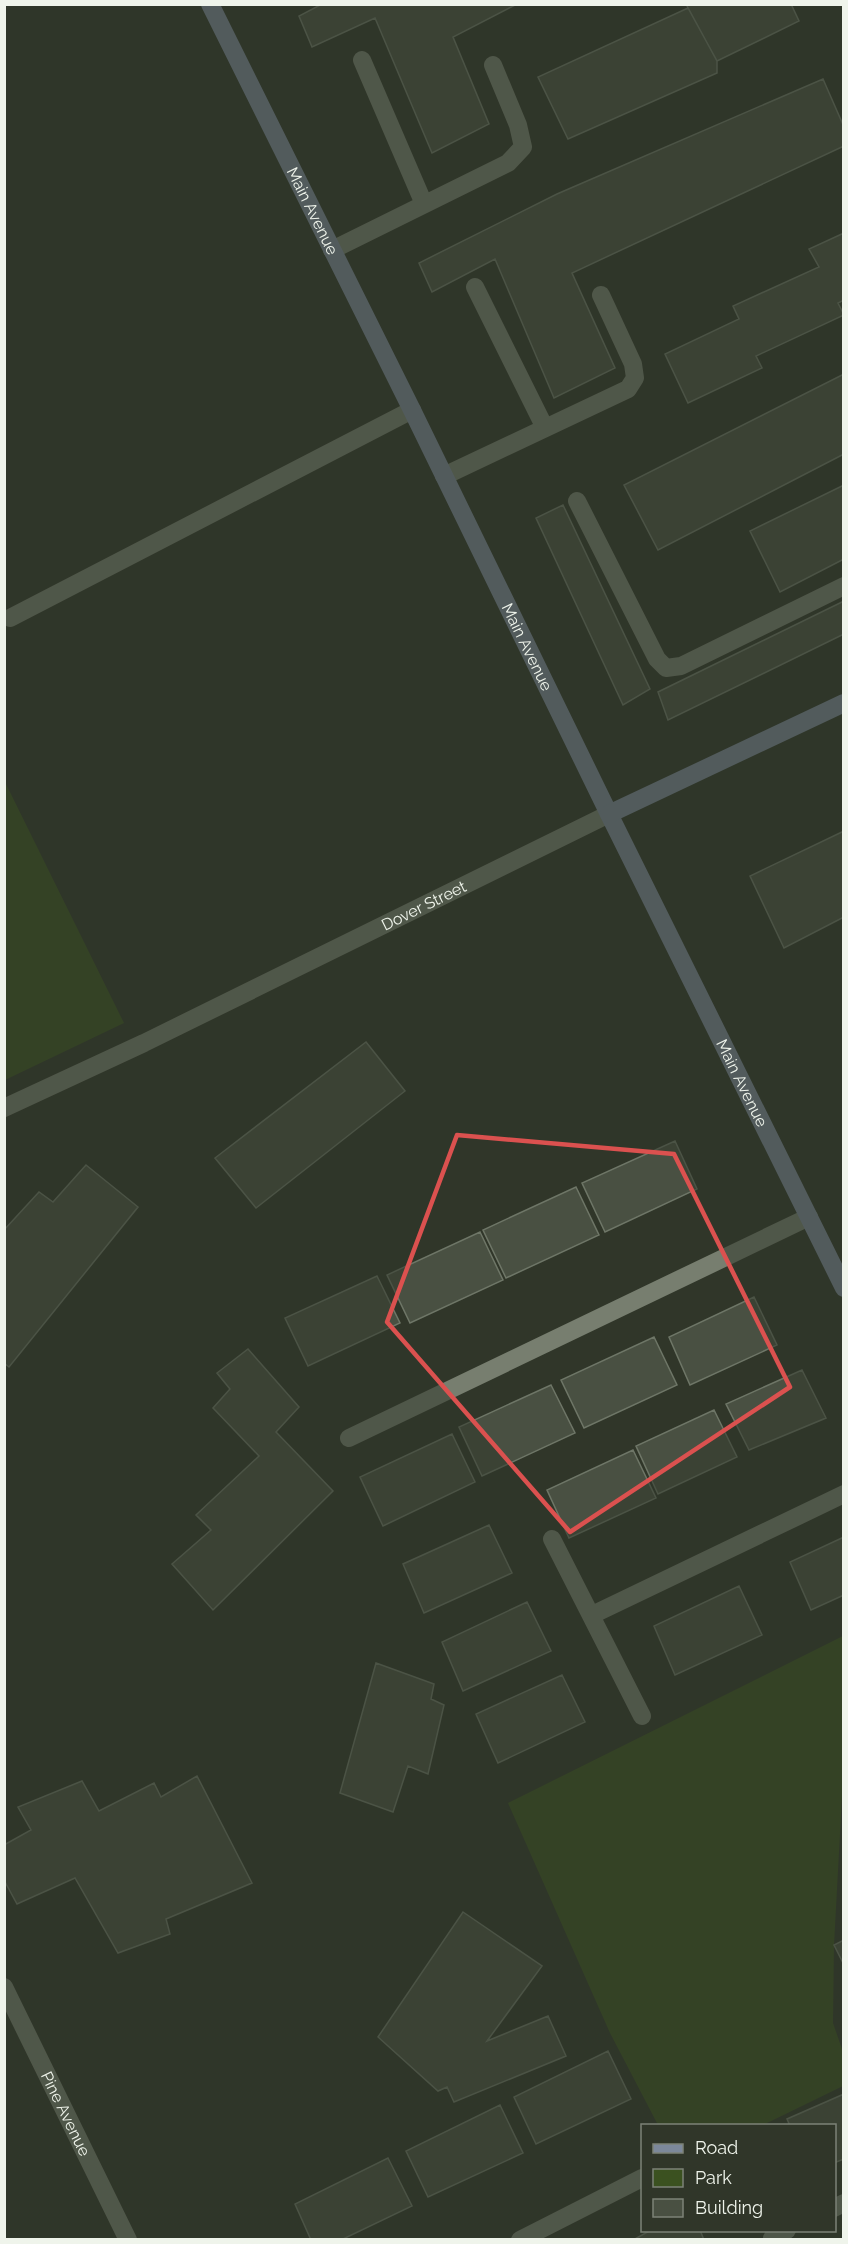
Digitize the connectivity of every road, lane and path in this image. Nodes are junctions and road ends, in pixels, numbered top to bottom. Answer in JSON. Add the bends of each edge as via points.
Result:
{"nodes":[{"id":1,"x":210,"y":4,"type":"edge"},
{"id":2,"x":362,"y":60,"type":"dead end"},
{"id":3,"x":493,"y":65,"type":"dead end"},
{"id":4,"x":424,"y":204,"type":"junction"},
{"id":5,"x":332,"y":250,"type":"junction"},
{"id":6,"x":475,"y":287,"type":"dead end"},
{"id":7,"x":601,"y":296,"type":"dead end"},
{"id":8,"x":412,"y":410,"type":"junction"},
{"id":9,"x":545,"y":428,"type":"junction"},
{"id":10,"x":444,"y":476,"type":"junction"},
{"id":11,"x":577,"y":501,"type":"dead end"},
{"id":12,"x":843,"y":586,"type":"edge"},
{"id":13,"x":10,"y":618,"type":"dead end"},
{"id":14,"x":843,"y":703,"type":"edge"},
{"id":15,"x":609,"y":814,"type":"junction"},
{"id":16,"x":4,"y":1108,"type":"edge"},
{"id":17,"x":809,"y":1217,"type":"junction"},
{"id":18,"x":843,"y":1288,"type":"edge"},
{"id":19,"x":349,"y":1438,"type":"dead end"},
{"id":20,"x":843,"y":1494,"type":"edge"},
{"id":21,"x":552,"y":1539,"type":"dead end"},
{"id":22,"x":592,"y":1615,"type":"junction"},
{"id":23,"x":642,"y":1716,"type":"dead end"},
{"id":24,"x":4,"y":1987,"type":"edge"},
{"id":25,"x":641,"y":2179,"type":"edge"},
{"id":26,"x":128,"y":2240,"type":"edge"},
{"id":27,"x":520,"y":2240,"type":"edge"}],
"edges":[{"from":1,"to":5,"type":"street","name":"Main Avenue"},
{"from":2,"to":4,"type":"street"},
{"from":3,"to":4,"type":"street","via":[[523,147],[508,163]]},
{"from":4,"to":5,"type":"street"},
{"from":5,"to":8,"type":"street","name":"Main Avenue"},
{"from":6,"to":9,"type":"street"},
{"from":7,"to":9,"type":"street","via":[[633,364],[635,378],[628,389]]},
{"from":8,"to":10,"type":"street","name":"Main Avenue"},
{"from":8,"to":13,"type":"street"},
{"from":9,"to":10,"type":"street"},
{"from":10,"to":15,"type":"street","name":"Main Avenue"},
{"from":11,"to":12,"type":"street","via":[[657,659],[666,668],[681,666]]},
{"from":14,"to":15,"type":"street","name":"Dover Street"},
{"from":15,"to":16,"type":"street","name":"Dover Street"},
{"from":15,"to":17,"type":"street","name":"Main Avenue"},
{"from":17,"to":18,"type":"street","name":"Main Avenue"},
{"from":17,"to":19,"type":"street"},
{"from":20,"to":22,"type":"street"},
{"from":21,"to":22,"type":"street"},
{"from":22,"to":23,"type":"street"},
{"from":24,"to":26,"type":"street","name":"Pine Avenue"},
{"from":25,"to":27,"type":"street"}]}
